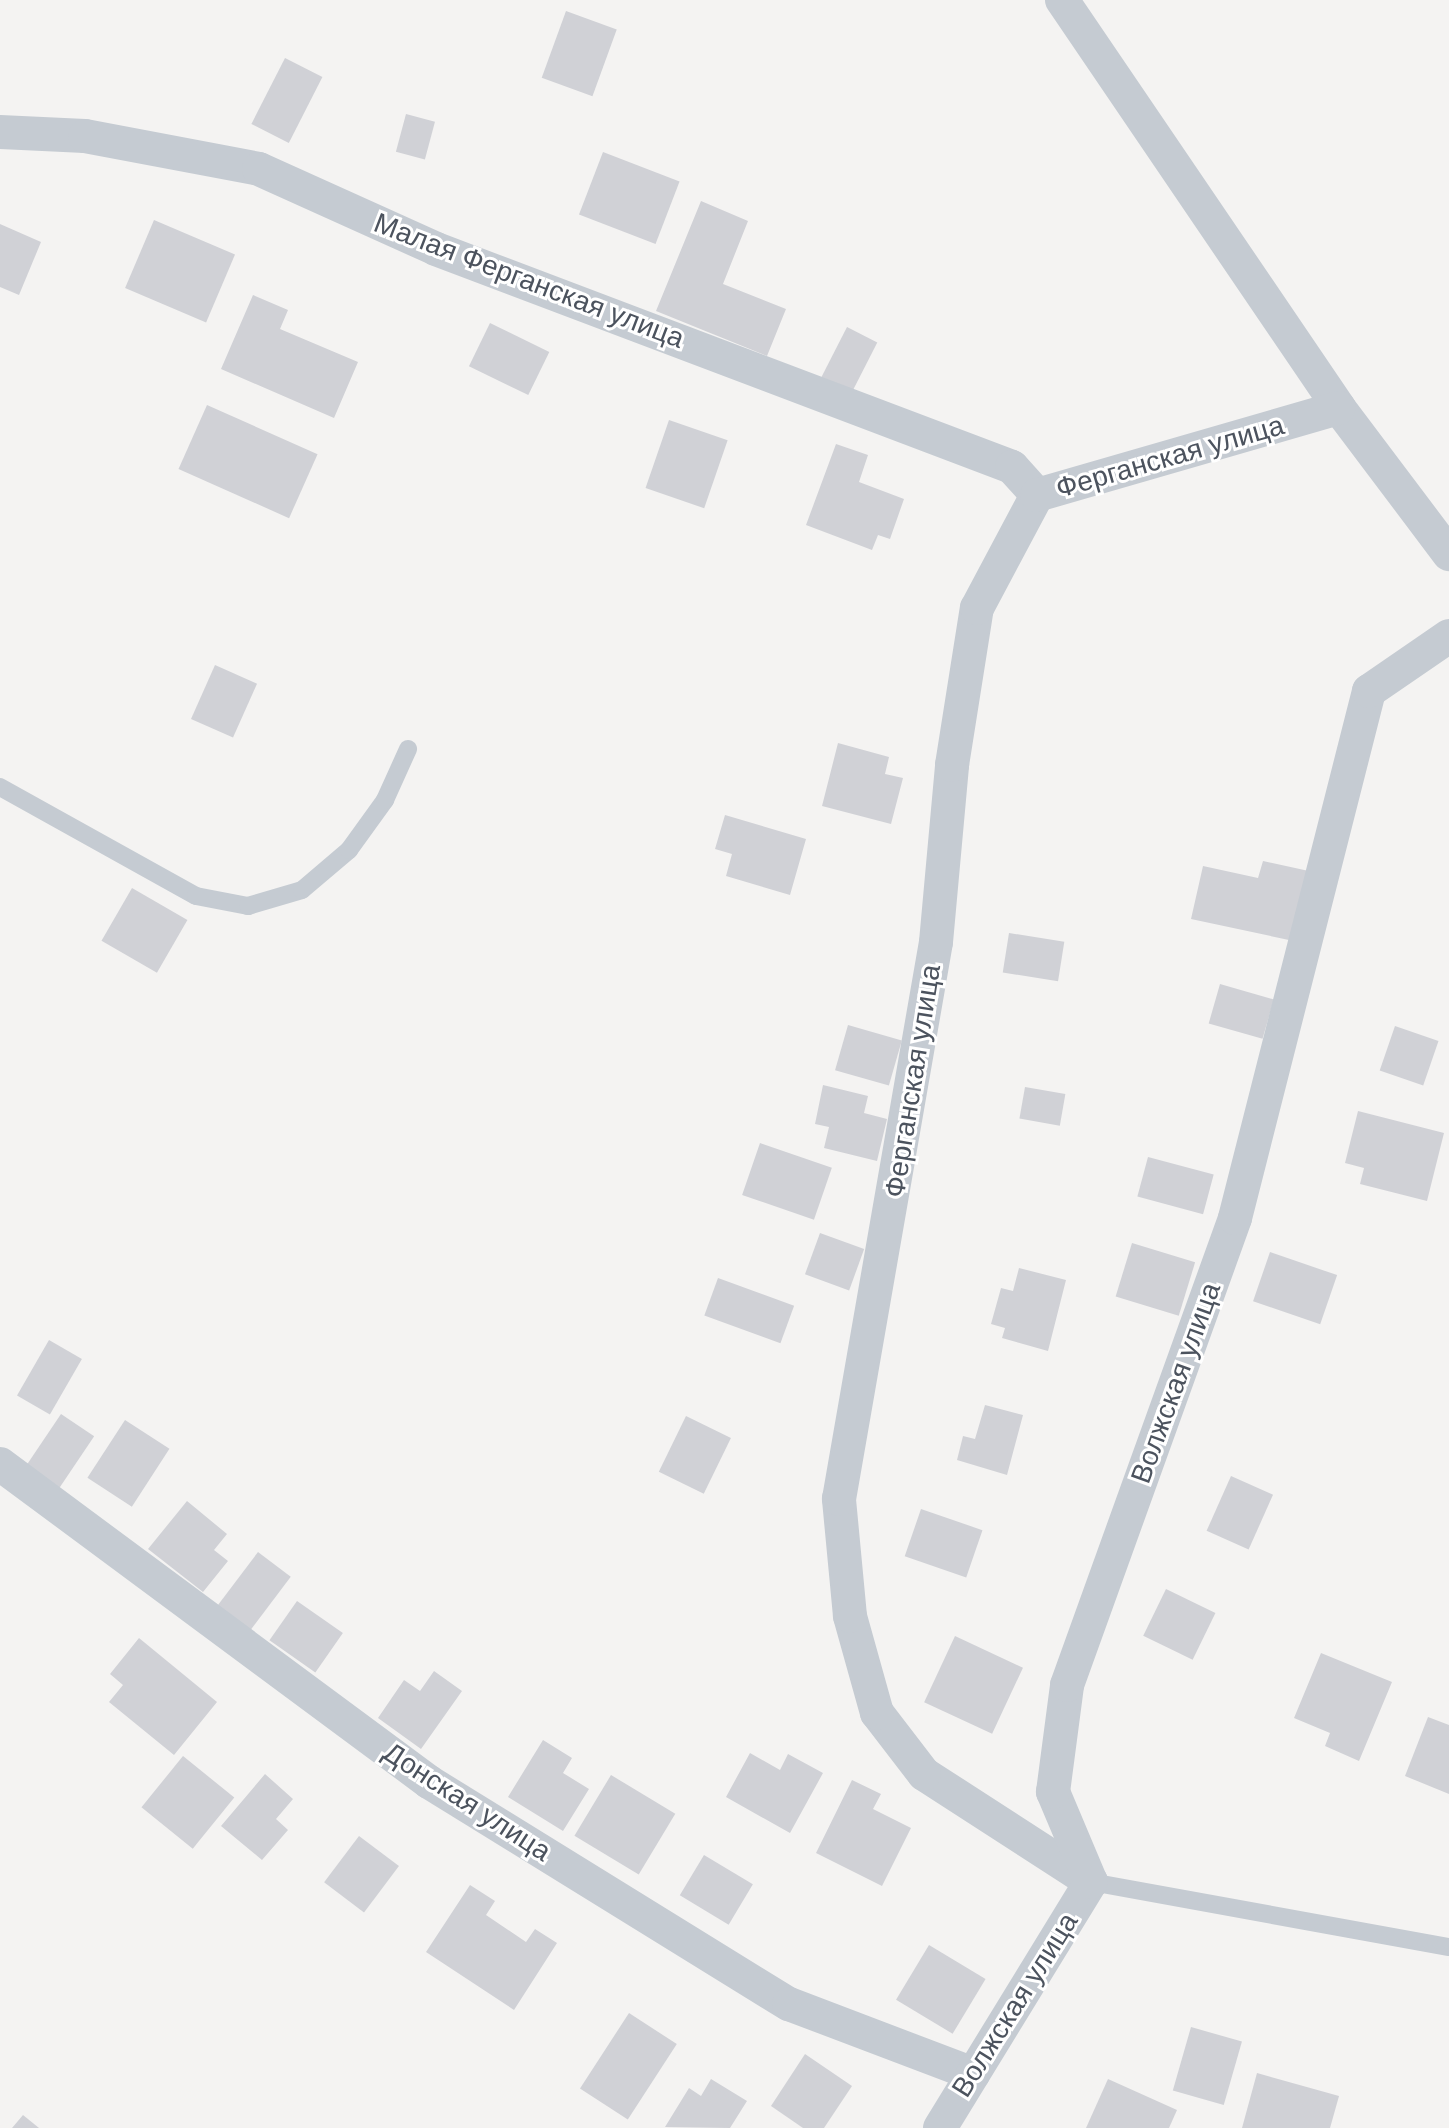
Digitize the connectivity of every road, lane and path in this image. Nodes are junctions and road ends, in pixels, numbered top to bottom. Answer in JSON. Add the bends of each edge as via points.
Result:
{"nodes":[{"id":1,"x":1062,"y":0,"type":"edge"},
{"id":2,"x":0,"y":132,"type":"edge"},
{"id":3,"x":1339,"y":408,"type":"junction"},
{"id":4,"x":1037,"y":495,"type":"junction"},
{"id":5,"x":1449,"y":554,"type":"edge"},
{"id":6,"x":1449,"y":636,"type":"edge"},
{"id":7,"x":408,"y":749,"type":"dead end"},
{"id":8,"x":0,"y":787,"type":"edge"},
{"id":9,"x":0,"y":1464,"type":"edge"},
{"id":10,"x":1091,"y":1882,"type":"junction"},
{"id":11,"x":1449,"y":1947,"type":"edge"},
{"id":12,"x":973,"y":2074,"type":"junction"},
{"id":13,"x":940,"y":2128,"type":"edge"}],
"edges":[{"from":1,"to":3,"type":"street"},
{"from":2,"to":4,"type":"street","name":"Малая Ферганская улица","via":[[85,136],[259,169],[436,249],[1012,467]]},
{"from":3,"to":4,"type":"street","name":"Ферганская улица"},
{"from":3,"to":5,"type":"street"},
{"from":4,"to":10,"type":"street","name":"Ферганская улица","via":[[977,608],[952,765],[936,942],[839,1499],[850,1616],[877,1713],[924,1774]]},
{"from":6,"to":10,"type":"street","name":"Волжская улица","via":[[1369,691],[1235,1218],[1067,1685],[1053,1792]]},
{"from":7,"to":8,"type":"lane","via":[[385,800],[349,850],[302,890],[248,906],[196,896]]},
{"from":9,"to":12,"type":"street","name":"Донская улица","via":[[442,1790],[789,2004]]},
{"from":10,"to":11,"type":"lane"},
{"from":10,"to":12,"type":"street","name":"Волжская улица"},
{"from":12,"to":13,"type":"street","name":"Волжская улица"}]}
